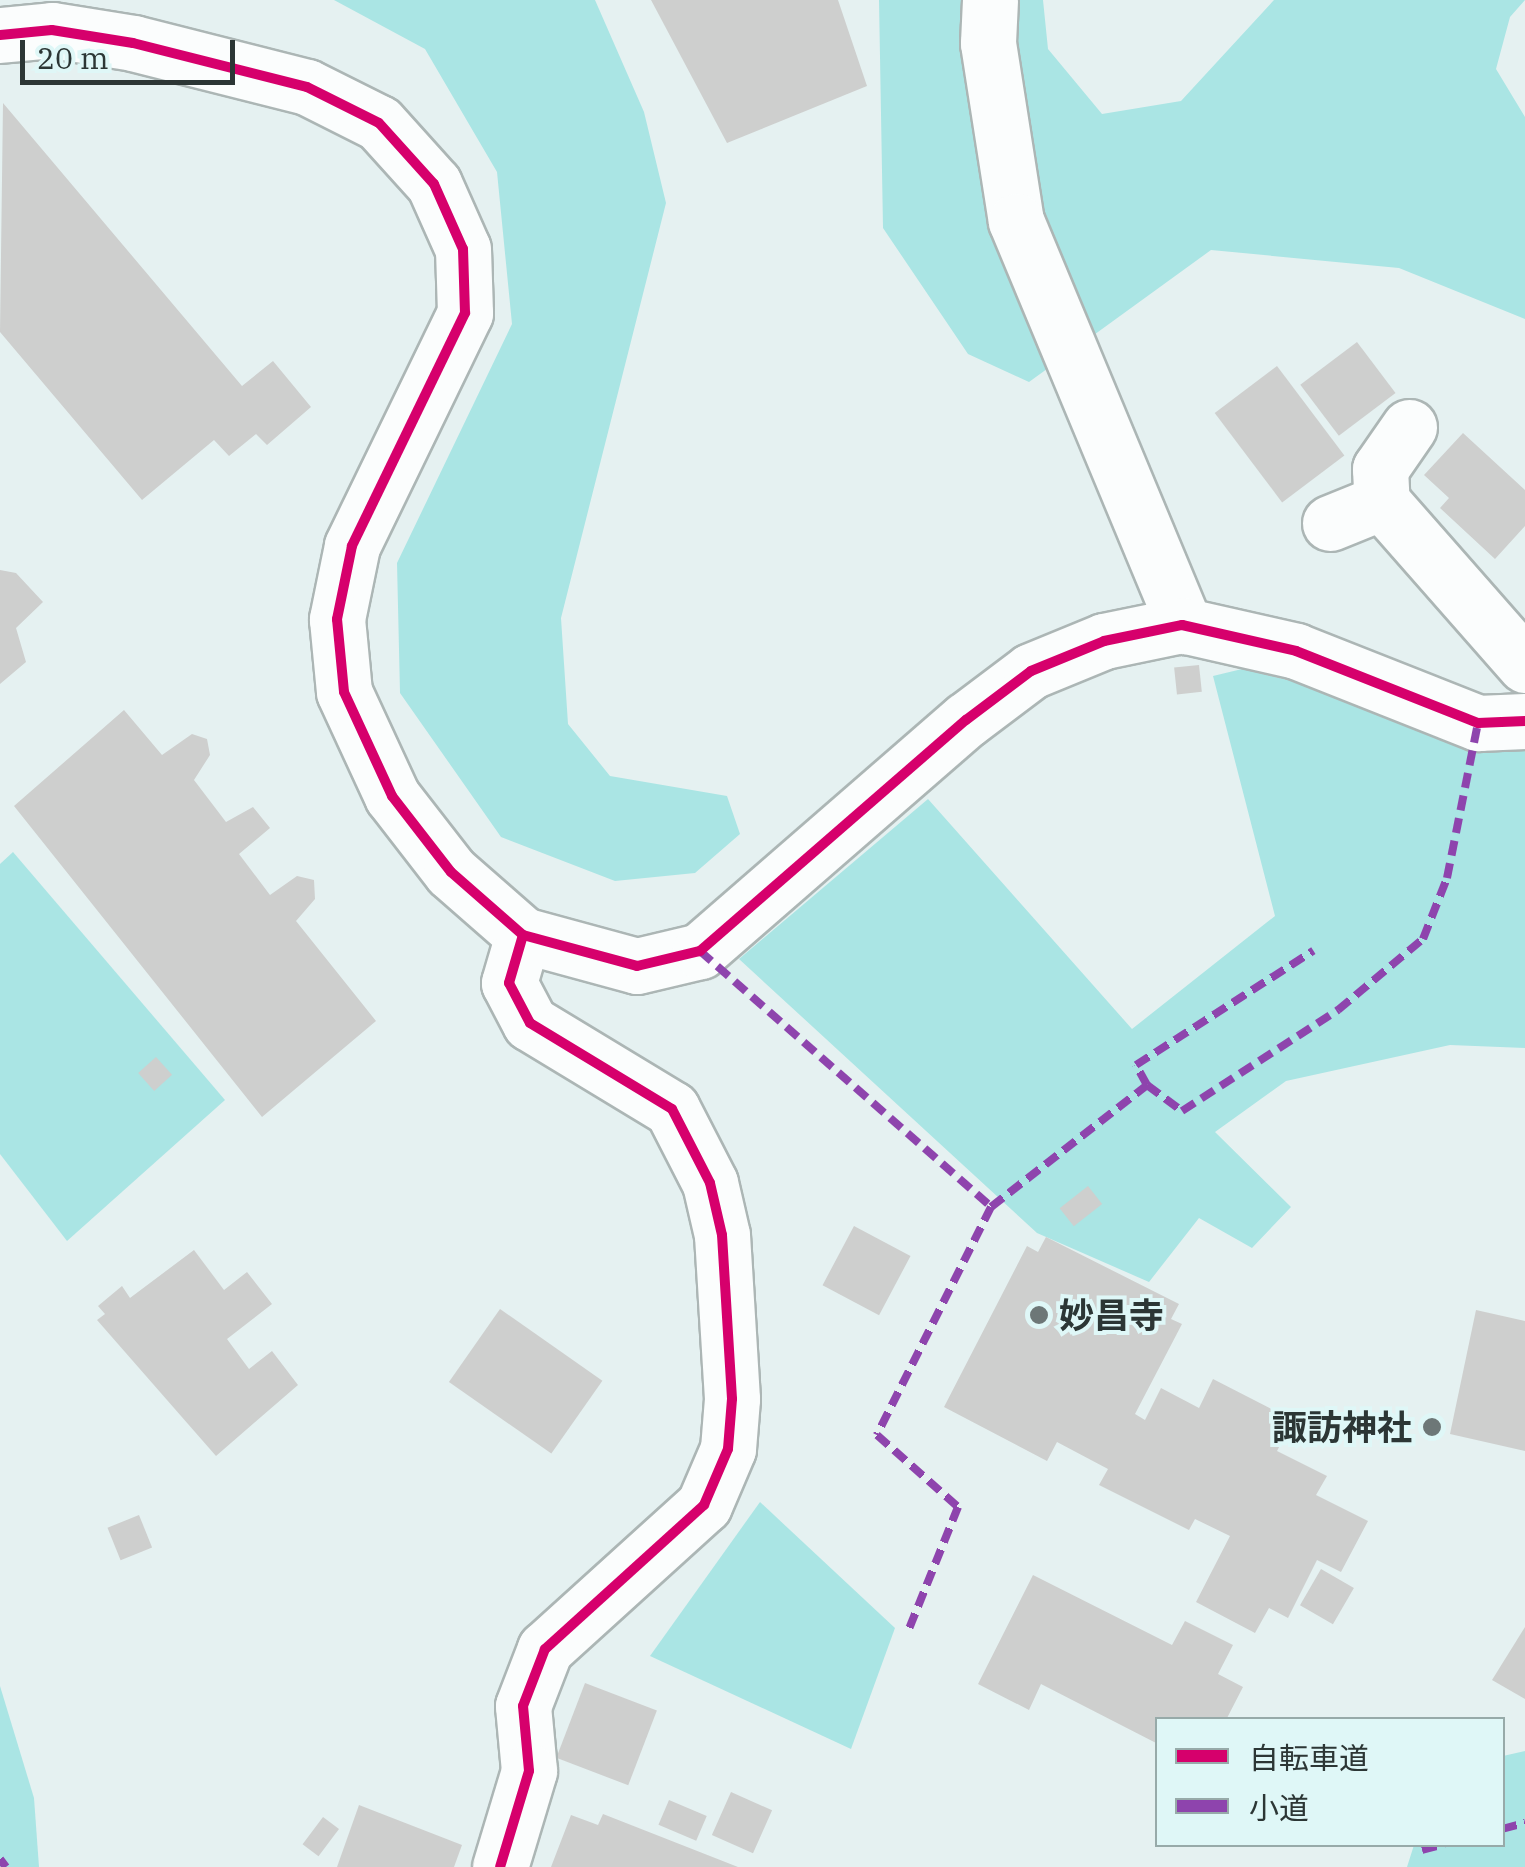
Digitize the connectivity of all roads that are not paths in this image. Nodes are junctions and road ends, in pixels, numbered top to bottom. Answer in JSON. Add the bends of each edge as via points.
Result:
{"nodes":[{"id":1,"x":990,"y":0,"type":"edge"},
{"id":2,"x":0,"y":35,"type":"edge"},
{"id":3,"x":1409,"y":427,"type":"dead end"},
{"id":4,"x":1382,"y":502,"type":"junction"},
{"id":5,"x":1330,"y":523,"type":"dead end"},
{"id":6,"x":1185,"y":626,"type":"junction"},
{"id":7,"x":1525,"y":665,"type":"edge"},
{"id":8,"x":1525,"y":721,"type":"edge"},
{"id":9,"x":523,"y":936,"type":"junction"},
{"id":10,"x":500,"y":1867,"type":"edge"}],
"edges":[{"from":1,"to":6,"type":"street","via":[[988,43],[1016,221]]},
{"from":2,"to":9,"type":"street","via":[[52,30],[133,43],[307,87],[379,123],[434,184],[463,248],[465,313],[352,546],[338,619],[344,692],[392,796],[451,872]]},
{"from":3,"to":4,"type":"street","via":[[1380,469]]},
{"from":4,"to":5,"type":"street"},
{"from":4,"to":7,"type":"street"},
{"from":6,"to":8,"type":"street","via":[[1296,651],[1478,723]]},
{"from":6,"to":9,"type":"street","via":[[1104,641],[1032,671],[700,951],[637,966]]},
{"from":9,"to":10,"type":"street","via":[[509,983],[530,1023],[672,1109],[710,1183],[732,1398],[728,1449],[704,1505],[545,1649],[523,1706],[529,1770]]}]}
